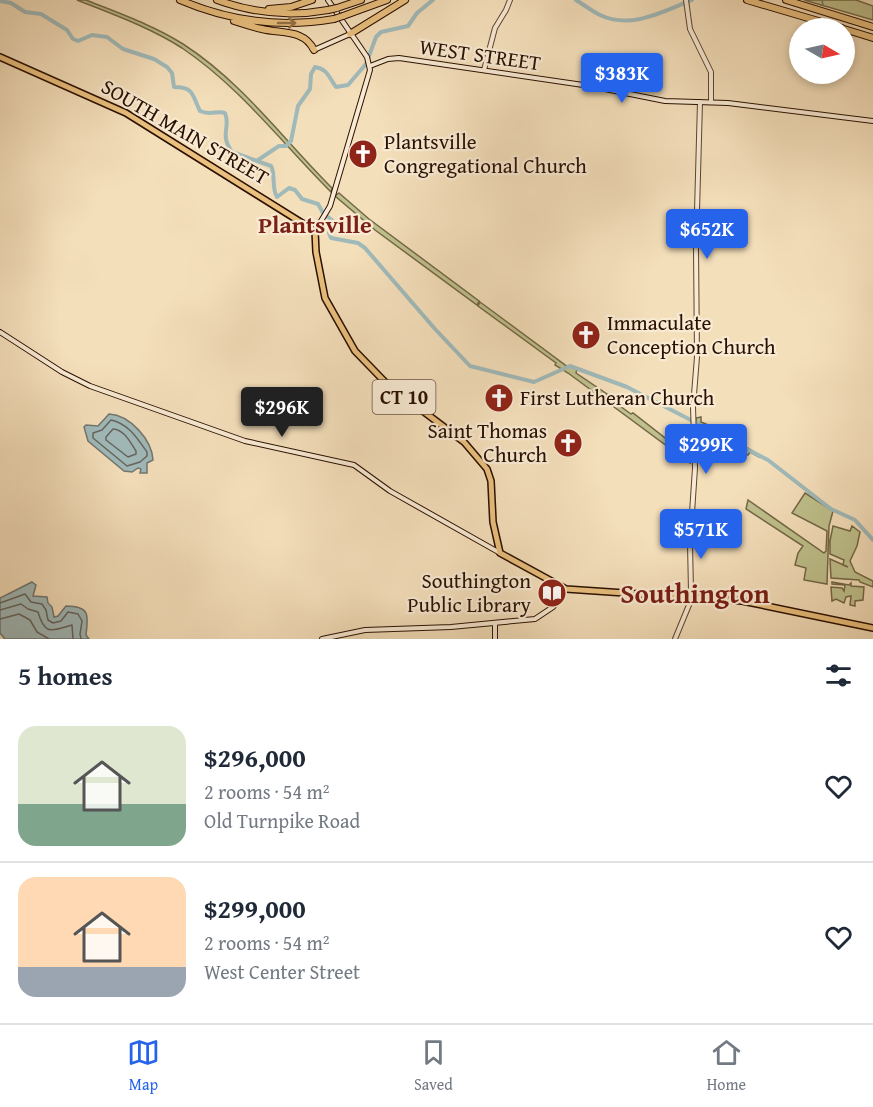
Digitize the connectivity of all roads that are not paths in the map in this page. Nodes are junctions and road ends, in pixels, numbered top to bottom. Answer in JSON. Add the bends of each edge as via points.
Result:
{"nodes":[{"id":1,"x":180,"y":0,"type":"edge"},
{"id":2,"x":217,"y":0,"type":"edge"},
{"id":3,"x":229,"y":0,"type":"edge"},
{"id":4,"x":312,"y":0,"type":"edge"},
{"id":5,"x":328,"y":0,"type":"edge"},
{"id":6,"x":361,"y":0,"type":"edge"},
{"id":7,"x":387,"y":0,"type":"edge"},
{"id":8,"x":405,"y":0,"type":"edge"},
{"id":9,"x":510,"y":0,"type":"edge"},
{"id":10,"x":747,"y":0,"type":"edge"},
{"id":11,"x":786,"y":0,"type":"edge"},
{"id":12,"x":686,"y":2,"type":"edge"},
{"id":13,"x":189,"y":4,"type":"junction"},
{"id":14,"x":807,"y":18,"type":"edge"},
{"id":15,"x":873,"y":27,"type":"edge"},
{"id":16,"x":855,"y":33,"type":"edge"},
{"id":17,"x":350,"y":34,"type":"junction"},
{"id":18,"x":873,"y":38,"type":"edge"},
{"id":19,"x":314,"y":50,"type":"joint"},
{"id":20,"x":0,"y":57,"type":"edge"},
{"id":21,"x":369,"y":62,"type":"junction"},
{"id":22,"x":484,"y":70,"type":"junction"},
{"id":23,"x":700,"y":102,"type":"junction"},
{"id":24,"x":711,"y":102,"type":"junction"},
{"id":25,"x":873,"y":122,"type":"edge"},
{"id":26,"x":315,"y":231,"type":"junction"},
{"id":27,"x":0,"y":332,"type":"edge"},
{"id":28,"x":500,"y":553,"type":"junction"},
{"id":29,"x":566,"y":589,"type":"junction"},
{"id":30,"x":690,"y":597,"type":"junction"},
{"id":31,"x":495,"y":623,"type":"junction"},
{"id":32,"x":873,"y":628,"type":"edge"},
{"id":33,"x":322,"y":639,"type":"edge"},
{"id":34,"x":495,"y":639,"type":"edge"},
{"id":35,"x":675,"y":639,"type":"edge"}],
"edges":[{"from":1,"to":13,"type":"highway"},
{"from":2,"to":6,"type":"highway","bridge":true,"via":[[267,12],[296,13],[328,10]]},
{"from":3,"to":4,"type":"highway","via":[[277,9]]},
{"from":5,"to":17,"type":"main road"},
{"from":13,"to":7,"type":"highway","one_way":true,"bridge":true,"via":[[261,22],[296,24],[334,19]]},
{"from":8,"to":17,"type":"highway"},
{"from":9,"to":22,"type":"main road","via":[[494,32]]},
{"from":10,"to":14,"type":"highway"},
{"from":11,"to":15,"type":"highway"},
{"from":12,"to":24,"type":"main road","via":[[692,35],[711,72]]},
{"from":13,"to":19,"type":"highway","via":[[261,29],[299,35]]},
{"from":16,"to":18,"type":"highway"},
{"from":17,"to":19,"type":"main road"},
{"from":17,"to":21,"type":"main road"},
{"from":20,"to":26,"type":"highway","name":"SOUTH MAIN STREET","via":[[118,108]]},
{"from":21,"to":22,"type":"main road","name":"WEST STREET","via":[[395,58]]},
{"from":21,"to":26,"type":"main road","via":[[369,79],[326,215]]},
{"from":22,"to":23,"type":"main road","name":"WEST STREET","via":[[664,101]]},
{"from":23,"to":24,"type":"main road","name":"WEST STREET"},
{"from":23,"to":30,"type":"main road"},
{"from":24,"to":25,"type":"main road","name":"WEST STREET"},
{"from":26,"to":28,"type":"highway","number":"CT 10","via":[[325,298],[356,351],[387,384],[464,442],[487,469]]},
{"from":27,"to":28,"type":"main road","via":[[62,372],[106,392],[245,441],[354,465],[390,491]]},
{"from":28,"to":29,"type":"highway"},
{"from":29,"to":30,"type":"highway"},
{"from":29,"to":31,"type":"main road","via":[[553,608],[538,618]]},
{"from":30,"to":32,"type":"highway","via":[[737,600]]},
{"from":30,"to":35,"type":"main road"},
{"from":31,"to":33,"type":"main road","via":[[363,630]]},
{"from":31,"to":34,"type":"main road"}]}
